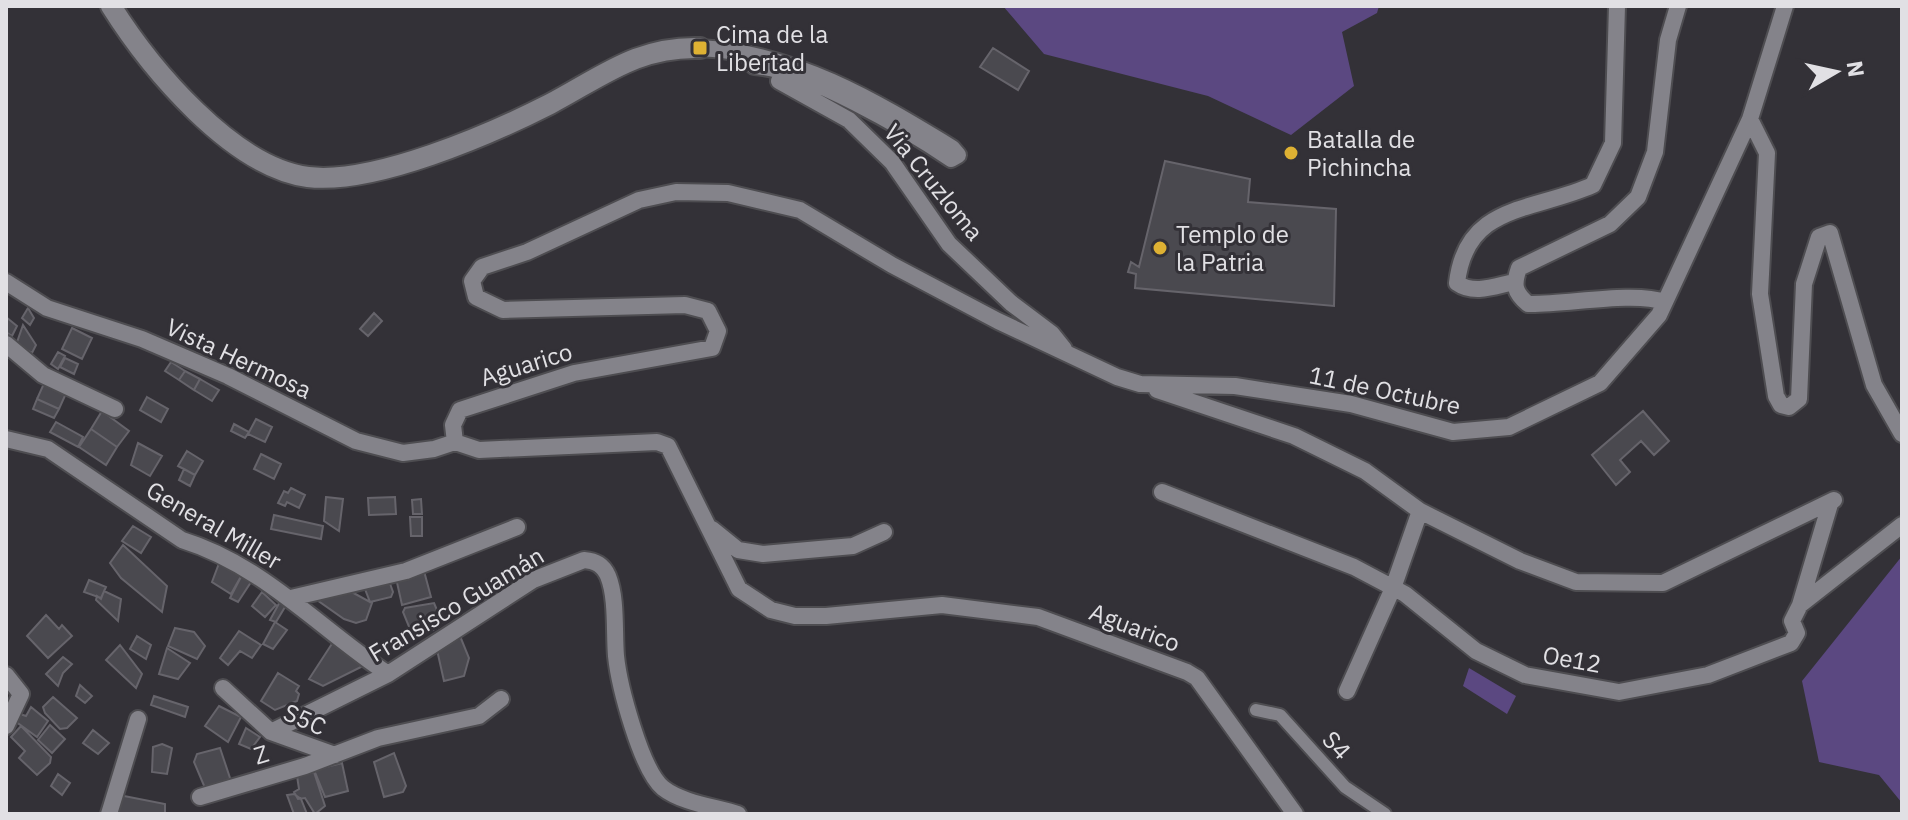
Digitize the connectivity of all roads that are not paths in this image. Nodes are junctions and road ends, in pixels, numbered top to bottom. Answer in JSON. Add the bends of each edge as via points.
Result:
{"nodes":[{"id":1,"x":111,"y":6,"type":"edge"},
{"id":2,"x":1617,"y":6,"type":"edge"},
{"id":3,"x":1678,"y":6,"type":"edge"},
{"id":4,"x":1785,"y":6,"type":"edge"},
{"id":5,"x":700,"y":48,"type":"junction"},
{"id":6,"x":754,"y":66,"type":"junction"},
{"id":7,"x":1750,"y":119,"type":"junction"},
{"id":8,"x":6,"y":282,"type":"edge"},
{"id":9,"x":1514,"y":282,"type":"junction"},
{"id":10,"x":1665,"y":302,"type":"junction"},
{"id":11,"x":6,"y":344,"type":"edge"},
{"id":12,"x":1067,"y":354,"type":"junction"},
{"id":13,"x":1140,"y":384,"type":"junction"},
{"id":14,"x":115,"y":409,"type":"dead end"},
{"id":15,"x":1902,"y":434,"type":"edge"},
{"id":16,"x":6,"y":439,"type":"edge"},
{"id":17,"x":455,"y":442,"type":"junction"},
{"id":18,"x":1162,"y":492,"type":"dead end"},
{"id":19,"x":1420,"y":511,"type":"junction"},
{"id":20,"x":1902,"y":525,"type":"edge"},
{"id":21,"x":708,"y":526,"type":"junction"},
{"id":22,"x":517,"y":527,"type":"dead end"},
{"id":23,"x":884,"y":532,"type":"dead end"},
{"id":24,"x":1393,"y":588,"type":"junction"},
{"id":25,"x":291,"y":598,"type":"junction"},
{"id":26,"x":1800,"y":605,"type":"junction"},
{"id":27,"x":388,"y":674,"type":"junction"},
{"id":28,"x":6,"y":675,"type":"edge"},
{"id":29,"x":223,"y":688,"type":"dead end"},
{"id":30,"x":1347,"y":691,"type":"dead end"},
{"id":31,"x":501,"y":699,"type":"dead end"},
{"id":32,"x":1256,"y":710,"type":"dead end"},
{"id":33,"x":138,"y":719,"type":"dead end"},
{"id":34,"x":6,"y":726,"type":"edge"},
{"id":35,"x":271,"y":732,"type":"junction"},
{"id":36,"x":335,"y":755,"type":"junction"},
{"id":37,"x":200,"y":797,"type":"dead end"},
{"id":38,"x":109,"y":814,"type":"edge"},
{"id":39,"x":738,"y":814,"type":"edge"},
{"id":40,"x":1295,"y":814,"type":"edge"},
{"id":41,"x":1385,"y":814,"type":"edge"}],
"edges":[{"from":1,"to":5,"type":"street","via":[[177,89],[235,145],[258,161],[309,177],[413,160],[531,113],[646,54],[668,47]]},
{"from":2,"to":9,"type":"street","via":[[1613,143],[1593,185],[1494,218],[1478,229],[1459,265],[1457,283],[1465,289]]},
{"from":3,"to":9,"type":"street","via":[[1668,40],[1655,152],[1638,197],[1610,224],[1519,268]]},
{"from":4,"to":7,"type":"street","name":"11 de Octubre"},
{"from":5,"to":6,"type":"street","name":"Via Cruzloma"},
{"from":5,"to":6,"type":"street","via":[[790,63],[881,104],[958,155],[951,159],[895,124],[781,71]]},
{"from":6,"to":12,"type":"street","name":"Via Cruzloma","via":[[849,120],[892,162],[949,244],[1052,334]]},
{"from":7,"to":10,"type":"street","name":"11 de Octubre"},
{"from":7,"to":15,"type":"street","via":[[1767,153],[1760,294],[1776,396],[1789,407],[1799,399],[1804,284],[1819,237],[1830,233],[1874,385]]},
{"from":8,"to":17,"type":"street","name":"Vista Hermosa","via":[[47,308],[142,339],[228,376],[356,441],[403,453]]},
{"from":9,"to":10,"type":"street","via":[[1516,293],[1528,304],[1650,297]]},
{"from":10,"to":13,"type":"street","name":"11 de Octubre","via":[[1643,336],[1600,383],[1509,427],[1491,430],[1453,432],[1351,404],[1235,386]]},
{"from":11,"to":14,"type":"street","via":[[43,375]]},
{"from":12,"to":13,"type":"street","name":"11 de Octubre"},
{"from":12,"to":17,"type":"street","name":"Aguarico","via":[[892,265],[800,210],[728,193],[676,192],[639,200],[482,267],[472,281],[476,297],[503,310],[685,305],[708,311],[718,331],[712,348],[574,373],[460,410],[453,425]]},
{"from":13,"to":19,"type":"street","via":[[1294,436],[1365,471]]},
{"from":16,"to":25,"type":"street","name":"General Miller","via":[[48,449],[182,540],[225,557]]},
{"from":17,"to":21,"type":"street","name":"Aguarico","via":[[479,450],[657,442],[674,455]]},
{"from":18,"to":24,"type":"street","name":"Oe12","via":[[1354,567]]},
{"from":19,"to":24,"type":"street"},
{"from":19,"to":26,"type":"street","via":[[1576,582],[1619,584],[1663,583],[1832,502]]},
{"from":20,"to":26,"type":"street"},
{"from":21,"to":23,"type":"street","via":[[738,550],[763,554],[853,546]]},
{"from":21,"to":40,"type":"street","name":"Aguarico","via":[[739,589],[771,610],[826,616],[942,605],[1038,617],[1192,674]]},
{"from":22,"to":25,"type":"street","via":[[406,571]]},
{"from":24,"to":26,"type":"street","name":"Oe12","via":[[1476,651],[1525,675],[1619,692],[1708,675],[1791,643],[1797,633],[1792,621]]},
{"from":24,"to":30,"type":"street"},
{"from":25,"to":27,"type":"street","name":"General Miller"},
{"from":27,"to":35,"type":"street","name":"Fransisco Guamán"},
{"from":27,"to":39,"type":"street","name":"Fransisco Guamán","via":[[533,580],[592,561],[610,581],[616,661],[654,779],[674,794]]},
{"from":28,"to":34,"type":"street","via":[[21,694]]},
{"from":29,"to":35,"type":"street","name":"S5C"},
{"from":31,"to":36,"type":"street","name":"Z","via":[[479,716],[378,738]]},
{"from":32,"to":41,"type":"street","name":"S4","via":[[1280,715],[1345,787]]},
{"from":33,"to":38,"type":"street"},
{"from":35,"to":36,"type":"street","name":"S5C"},
{"from":36,"to":37,"type":"street","name":"Z"}]}
